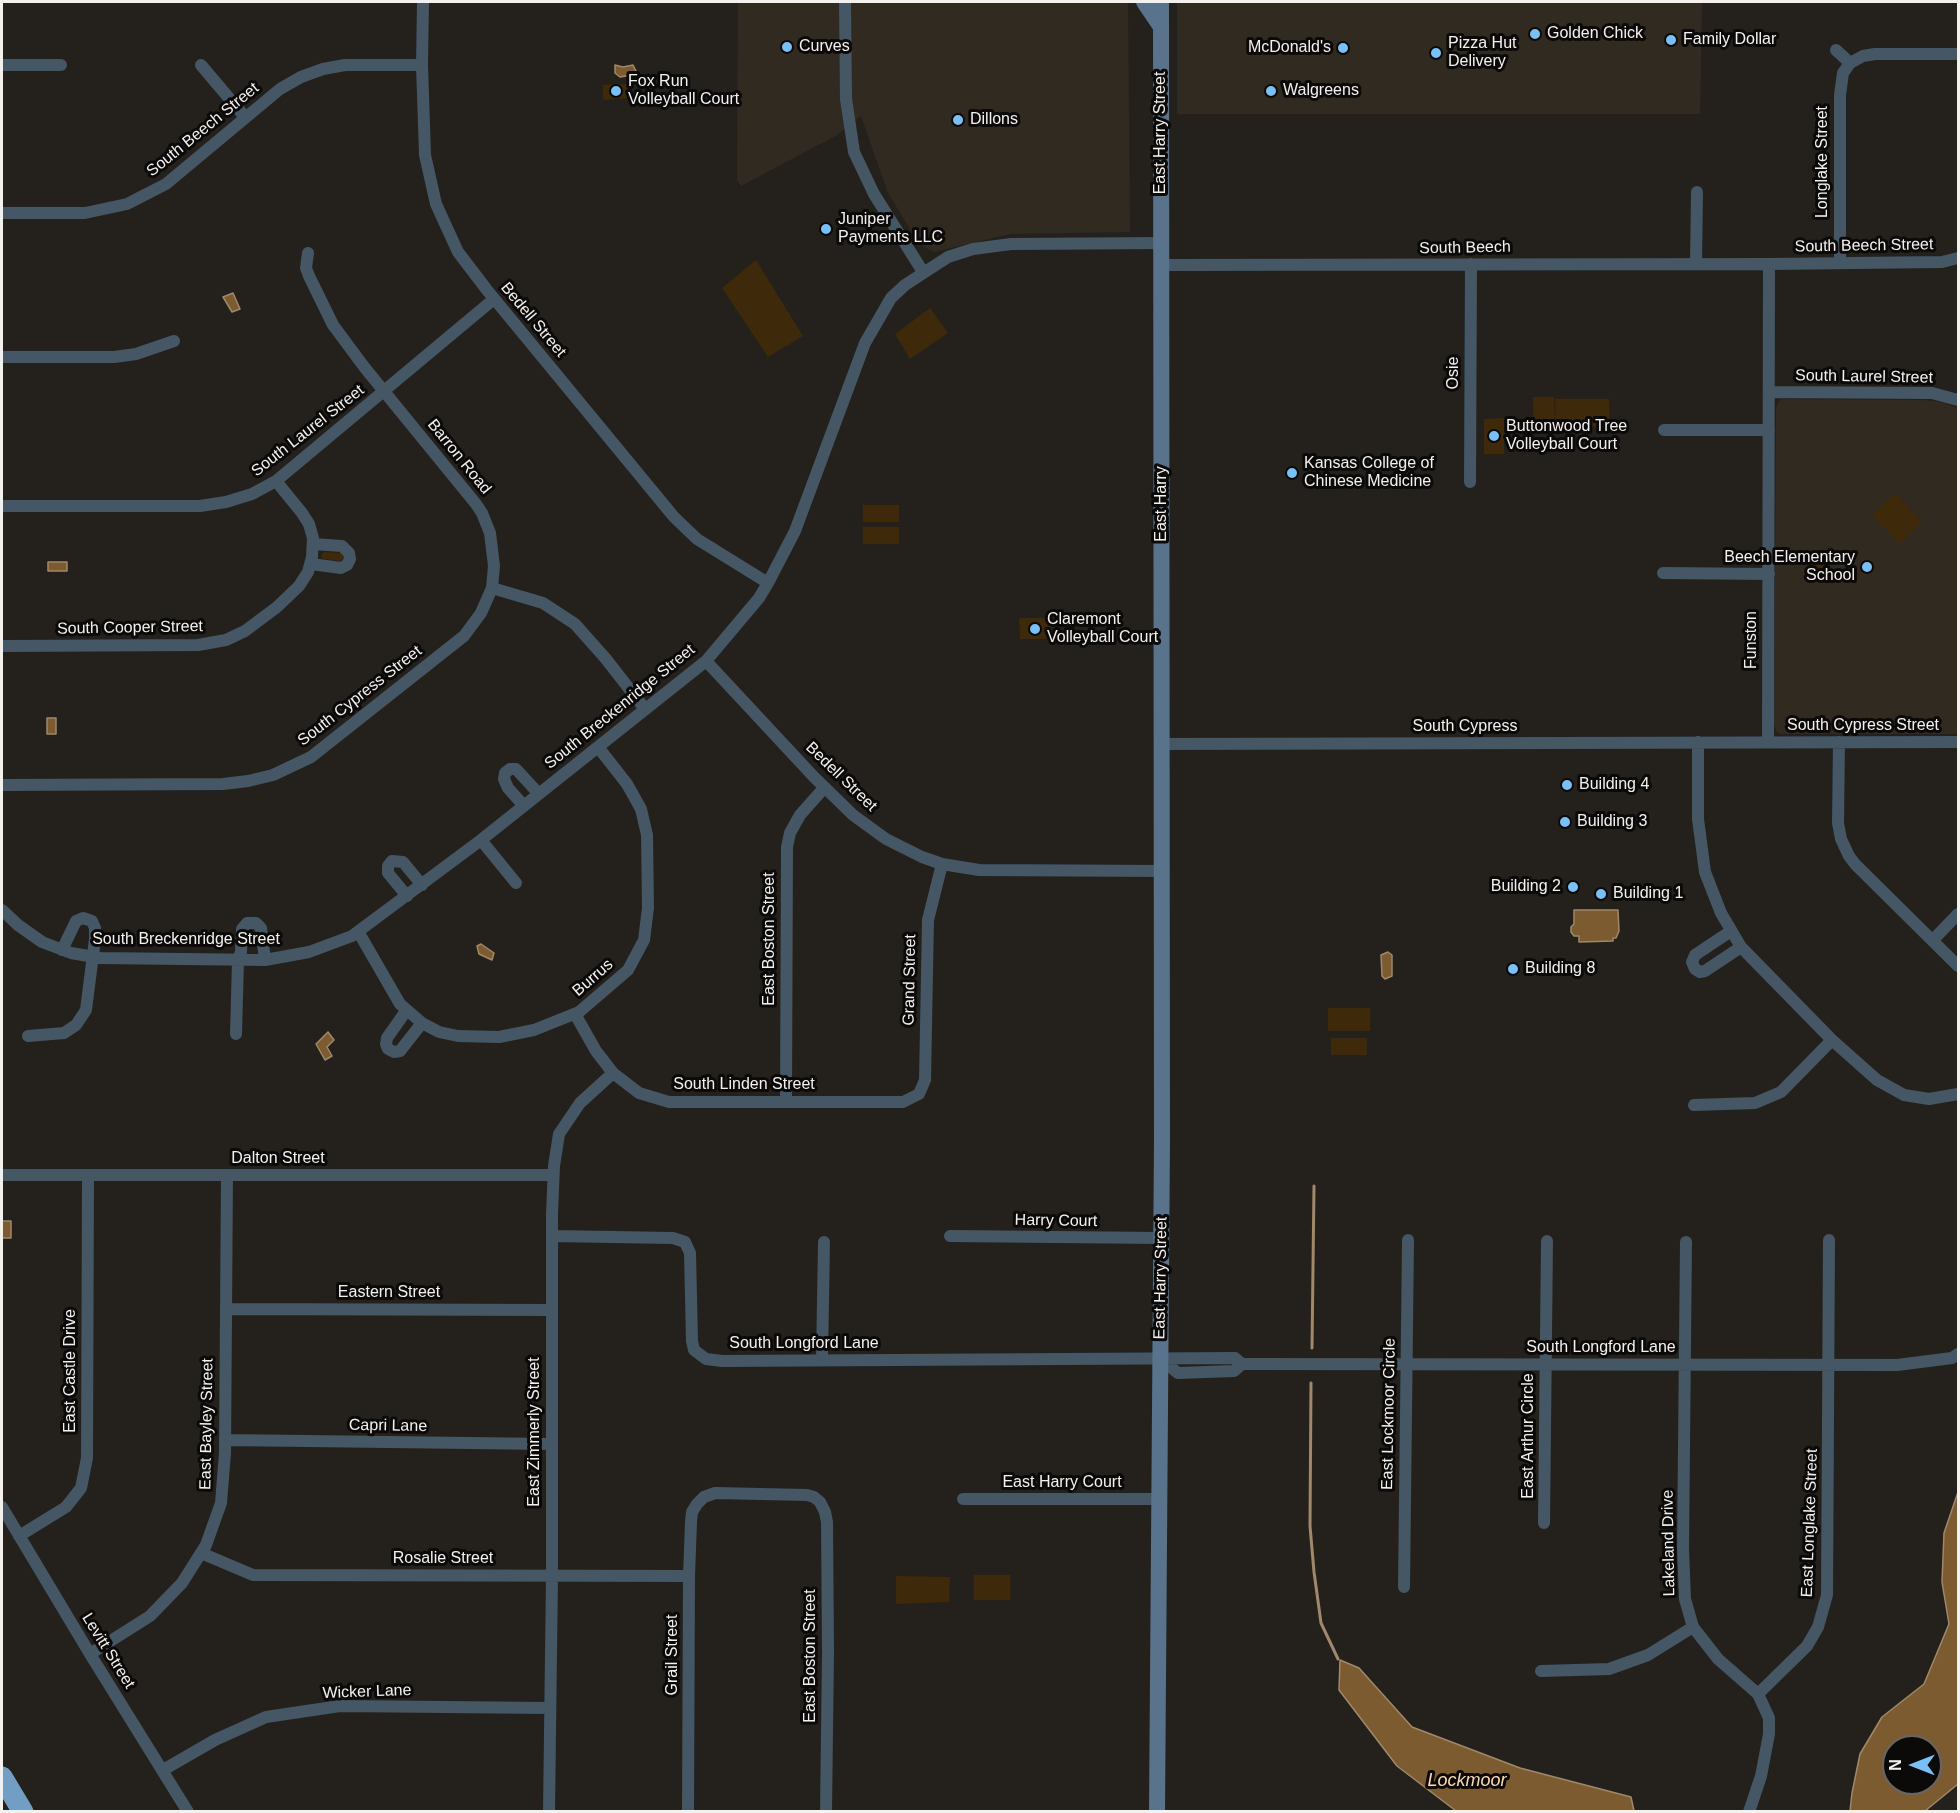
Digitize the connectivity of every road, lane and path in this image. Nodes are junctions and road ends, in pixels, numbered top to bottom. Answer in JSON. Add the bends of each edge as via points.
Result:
{"nodes":[{"id":1,"x":423,"y":2,"type":"edge"},
{"id":2,"x":845,"y":2,"type":"edge"},
{"id":3,"x":1144,"y":2,"type":"edge"},
{"id":4,"x":1161,"y":2,"type":"edge"},
{"id":5,"x":1161,"y":27,"type":"junction"},
{"id":6,"x":1836,"y":50,"type":"dead end"},
{"id":7,"x":1959,"y":54,"type":"edge"},
{"id":8,"x":1850,"y":63,"type":"junction"},
{"id":9,"x":2,"y":65,"type":"edge"},
{"id":10,"x":61,"y":65,"type":"dead end"},
{"id":11,"x":201,"y":65,"type":"dead end"},
{"id":12,"x":422,"y":65,"type":"junction"},
{"id":13,"x":245,"y":117,"type":"junction"},
{"id":14,"x":1697,"y":192,"type":"dead end"},
{"id":15,"x":2,"y":213,"type":"edge"},
{"id":16,"x":1162,"y":243,"type":"junction"},
{"id":17,"x":308,"y":253,"type":"dead end"},
{"id":18,"x":1959,"y":258,"type":"edge"},
{"id":19,"x":1840,"y":263,"type":"junction"},
{"id":20,"x":1471,"y":264,"type":"junction"},
{"id":21,"x":1696,"y":264,"type":"junction"},
{"id":22,"x":1769,"y":264,"type":"junction"},
{"id":23,"x":1162,"y":265,"type":"junction"},
{"id":24,"x":923,"y":272,"type":"junction"},
{"id":25,"x":494,"y":299,"type":"junction"},
{"id":26,"x":174,"y":341,"type":"dead end"},
{"id":27,"x":2,"y":357,"type":"edge"},
{"id":28,"x":384,"y":391,"type":"junction"},
{"id":29,"x":1769,"y":392,"type":"junction"},
{"id":30,"x":1959,"y":400,"type":"edge"},
{"id":31,"x":1664,"y":430,"type":"dead end"},
{"id":32,"x":1769,"y":430,"type":"junction"},
{"id":33,"x":276,"y":481,"type":"junction"},
{"id":34,"x":1470,"y":482,"type":"dead end"},
{"id":35,"x":2,"y":506,"type":"edge"},
{"id":36,"x":313,"y":544,"type":"junction"},
{"id":37,"x":311,"y":564,"type":"junction"},
{"id":38,"x":1663,"y":573,"type":"dead end"},
{"id":39,"x":1769,"y":574,"type":"junction"},
{"id":40,"x":768,"y":583,"type":"junction"},
{"id":41,"x":492,"y":588,"type":"junction"},
{"id":42,"x":2,"y":646,"type":"edge"},
{"id":43,"x":706,"y":661,"type":"junction"},
{"id":44,"x":645,"y":709,"type":"junction"},
{"id":45,"x":1698,"y":742,"type":"junction"},
{"id":46,"x":1768,"y":742,"type":"junction"},
{"id":47,"x":1839,"y":742,"type":"junction"},
{"id":48,"x":1959,"y":742,"type":"edge"},
{"id":49,"x":1162,"y":744,"type":"junction"},
{"id":50,"x":598,"y":747,"type":"junction"},
{"id":51,"x":2,"y":785,"type":"edge"},
{"id":52,"x":824,"y":788,"type":"junction"},
{"id":53,"x":539,"y":794,"type":"junction"},
{"id":54,"x":524,"y":806,"type":"junction"},
{"id":55,"x":480,"y":840,"type":"junction"},
{"id":56,"x":942,"y":864,"type":"junction"},
{"id":57,"x":1162,"y":871,"type":"junction"},
{"id":58,"x":516,"y":883,"type":"dead end"},
{"id":59,"x":422,"y":885,"type":"junction"},
{"id":60,"x":407,"y":896,"type":"junction"},
{"id":61,"x":2,"y":910,"type":"edge"},
{"id":62,"x":1959,"y":914,"type":"edge"},
{"id":63,"x":1731,"y":931,"type":"junction"},
{"id":64,"x":359,"y":933,"type":"junction"},
{"id":65,"x":1933,"y":940,"type":"junction"},
{"id":66,"x":1741,"y":947,"type":"junction"},
{"id":67,"x":62,"y":950,"type":"junction"},
{"id":68,"x":92,"y":958,"type":"junction"},
{"id":69,"x":238,"y":960,"type":"junction"},
{"id":70,"x":265,"y":960,"type":"junction"},
{"id":71,"x":1959,"y":966,"type":"edge"},
{"id":72,"x":406,"y":1011,"type":"junction"},
{"id":73,"x":575,"y":1014,"type":"junction"},
{"id":74,"x":422,"y":1023,"type":"junction"},
{"id":75,"x":236,"y":1034,"type":"dead end"},
{"id":76,"x":28,"y":1036,"type":"dead end"},
{"id":77,"x":1832,"y":1040,"type":"junction"},
{"id":78,"x":613,"y":1074,"type":"junction"},
{"id":79,"x":1959,"y":1094,"type":"edge"},
{"id":80,"x":916,"y":1095,"type":"joint"},
{"id":81,"x":786,"y":1102,"type":"junction"},
{"id":82,"x":1695,"y":1105,"type":"dead end"},
{"id":83,"x":2,"y":1175,"type":"edge"},
{"id":84,"x":88,"y":1175,"type":"junction"},
{"id":85,"x":227,"y":1175,"type":"junction"},
{"id":86,"x":553,"y":1175,"type":"junction"},
{"id":87,"x":552,"y":1236,"type":"junction"},
{"id":88,"x":950,"y":1236,"type":"dead end"},
{"id":89,"x":1161,"y":1238,"type":"junction"},
{"id":90,"x":1408,"y":1240,"type":"dead end"},
{"id":91,"x":1829,"y":1240,"type":"dead end"},
{"id":92,"x":1547,"y":1241,"type":"dead end"},
{"id":93,"x":824,"y":1242,"type":"dead end"},
{"id":94,"x":1686,"y":1242,"type":"dead end"},
{"id":95,"x":226,"y":1309,"type":"junction"},
{"id":96,"x":551,"y":1310,"type":"junction"},
{"id":97,"x":1959,"y":1354,"type":"edge"},
{"id":98,"x":1160,"y":1359,"type":"junction"},
{"id":99,"x":822,"y":1360,"type":"junction"},
{"id":100,"x":1406,"y":1364,"type":"junction"},
{"id":101,"x":1546,"y":1364,"type":"junction"},
{"id":102,"x":1684,"y":1365,"type":"junction"},
{"id":103,"x":1828,"y":1365,"type":"junction"},
{"id":104,"x":225,"y":1440,"type":"junction"},
{"id":105,"x":551,"y":1444,"type":"junction"},
{"id":106,"x":963,"y":1499,"type":"dead end"},
{"id":107,"x":1160,"y":1499,"type":"junction"},
{"id":108,"x":820,"y":1502,"type":"joint"},
{"id":109,"x":2,"y":1507,"type":"edge"},
{"id":110,"x":1544,"y":1523,"type":"dead end"},
{"id":111,"x":19,"y":1536,"type":"junction"},
{"id":112,"x":201,"y":1554,"type":"junction"},
{"id":113,"x":552,"y":1576,"type":"junction"},
{"id":114,"x":689,"y":1576,"type":"junction"},
{"id":115,"x":1404,"y":1587,"type":"dead end"},
{"id":116,"x":1693,"y":1626,"type":"junction"},
{"id":117,"x":90,"y":1654,"type":"junction"},
{"id":118,"x":1541,"y":1671,"type":"dead end"},
{"id":119,"x":1758,"y":1694,"type":"junction"},
{"id":120,"x":550,"y":1708,"type":"junction"},
{"id":121,"x":163,"y":1770,"type":"junction"},
{"id":122,"x":2,"y":1777,"type":"edge"},
{"id":123,"x":23,"y":1812,"type":"edge"},
{"id":124,"x":188,"y":1812,"type":"edge"},
{"id":125,"x":549,"y":1812,"type":"edge"},
{"id":126,"x":688,"y":1812,"type":"edge"},
{"id":127,"x":826,"y":1812,"type":"edge"},
{"id":128,"x":1157,"y":1812,"type":"edge"},
{"id":129,"x":1749,"y":1812,"type":"edge"}],
"edges":[{"from":1,"to":12,"type":"street","name":"Bedell Street"},
{"from":2,"to":24,"type":"street","via":[[846,99],[854,152],[874,194]]},
{"from":3,"to":5,"type":"main road"},
{"from":4,"to":5,"type":"main road","name":"East Harry Street"},
{"from":5,"to":16,"type":"main road","name":"East Harry Street"},
{"from":6,"to":8,"type":"street"},
{"from":7,"to":8,"type":"street","via":[[1875,54]]},
{"from":8,"to":19,"type":"street","name":"Longlake Street","via":[[1843,73],[1840,95]]},
{"from":9,"to":10,"type":"street"},
{"from":11,"to":13,"type":"street"},
{"from":12,"to":13,"type":"street","name":"South Beech Street","via":[[345,65],[323,69],[290,82]]},
{"from":12,"to":25,"type":"street","name":"Bedell Street","via":[[425,155],[435,204],[458,252]]},
{"from":13,"to":15,"type":"street","name":"South Beech Street","via":[[166,184],[127,204],[85,213]]},
{"from":14,"to":21,"type":"street"},
{"from":16,"to":23,"type":"main road","name":"East Harry Street"},
{"from":16,"to":24,"type":"street","name":"South Breckenridge Street","via":[[1011,244],[973,249],[948,257]]},
{"from":17,"to":28,"type":"street","name":"Barron Road","via":[[306,268],[333,325]]},
{"from":18,"to":19,"type":"street","name":"South Beech Street"},
{"from":19,"to":22,"type":"street","name":"South Beech Street"},
{"from":20,"to":21,"type":"street","name":"South Beech"},
{"from":20,"to":23,"type":"street","name":"South Beech"},
{"from":20,"to":34,"type":"street","name":"Osie"},
{"from":21,"to":22,"type":"street","name":"South Beech"},
{"from":22,"to":29,"type":"street"},
{"from":23,"to":49,"type":"main road","name":"East Harry"},
{"from":24,"to":40,"type":"street","name":"South Breckenridge Street","via":[[891,298],[865,343],[795,531]]},
{"from":25,"to":28,"type":"street","name":"South Laurel Street"},
{"from":25,"to":40,"type":"street","name":"Bedell Street","via":[[674,517],[697,539]]},
{"from":26,"to":27,"type":"street","via":[[114,357]]},
{"from":28,"to":33,"type":"street","name":"South Laurel Street"},
{"from":28,"to":41,"type":"street","name":"Barron Road","via":[[482,513],[494,555]]},
{"from":29,"to":30,"type":"street","name":"South Laurel Street","via":[[1932,393]]},
{"from":29,"to":32,"type":"street","name":"Funston"},
{"from":31,"to":32,"type":"street"},
{"from":32,"to":39,"type":"street","name":"Funston"},
{"from":33,"to":35,"type":"street","name":"South Laurel Street","via":[[239,499],[204,505]]},
{"from":33,"to":36,"type":"street","name":"South Cooper Street","via":[[305,518]]},
{"from":36,"to":37,"type":"street","name":"South Cooper Street"},
{"from":36,"to":37,"type":"street","via":[[342,546],[350,553],[350,559],[341,568]]},
{"from":37,"to":42,"type":"street","name":"South Cooper Street","via":[[299,586],[277,607],[245,631],[217,642]]},
{"from":38,"to":39,"type":"street"},
{"from":39,"to":46,"type":"street","name":"Funston"},
{"from":40,"to":43,"type":"street","name":"South Breckenridge Street"},
{"from":41,"to":44,"type":"street","via":[[543,603],[575,624]]},
{"from":41,"to":51,"type":"street","name":"South Cypress Street","via":[[481,613],[464,636],[311,757],[286,770],[223,784]]},
{"from":43,"to":44,"type":"street","name":"South Breckenridge Street"},
{"from":43,"to":52,"type":"street","name":"Bedell Street"},
{"from":44,"to":50,"type":"street","name":"South Breckenridge Street"},
{"from":45,"to":46,"type":"street","name":"South Cypress"},
{"from":45,"to":49,"type":"street","name":"South Cypress"},
{"from":45,"to":63,"type":"street","via":[[1698,819],[1705,872]]},
{"from":46,"to":47,"type":"street","name":"South Cypress Street"},
{"from":47,"to":48,"type":"street","name":"South Cypress Street"},
{"from":47,"to":65,"type":"street","via":[[1838,823],[1844,847],[1855,864]]},
{"from":49,"to":57,"type":"main road","name":"East Harry Street"},
{"from":50,"to":53,"type":"street","name":"South Breckenridge Street"},
{"from":50,"to":73,"type":"street","name":"Burrus","via":[[627,784],[640,809],[647,835],[648,908],[644,940],[628,970]]},
{"from":52,"to":56,"type":"street","name":"Bedell Street","via":[[869,827]]},
{"from":52,"to":81,"type":"street","name":"East Boston Street","via":[[800,815],[787,847]]},
{"from":53,"to":54,"type":"street","name":"South Breckenridge Street"},
{"from":53,"to":54,"type":"street","via":[[516,769],[505,773],[508,788]]},
{"from":54,"to":55,"type":"street","name":"South Breckenridge Street"},
{"from":55,"to":58,"type":"street"},
{"from":55,"to":59,"type":"street","name":"South Breckenridge Street"},
{"from":56,"to":57,"type":"street","name":"Bedell Street","via":[[979,870]]},
{"from":56,"to":80,"type":"street","name":"Grand Street","via":[[928,920],[926,1080]]},
{"from":57,"to":89,"type":"main road","name":"East Harry Street"},
{"from":59,"to":60,"type":"street","name":"South Breckenridge Street"},
{"from":59,"to":60,"type":"street","via":[[403,862],[392,861],[389,876]]},
{"from":60,"to":64,"type":"street","name":"South Breckenridge Street"},
{"from":61,"to":67,"type":"street","name":"South Breckenridge Street","via":[[29,934]]},
{"from":62,"to":65,"type":"street"},
{"from":63,"to":66,"type":"street"},
{"from":63,"to":66,"type":"street","via":[[1695,955],[1695,969],[1705,971]]},
{"from":64,"to":70,"type":"street","name":"South Breckenridge Street","via":[[309,952]]},
{"from":64,"to":72,"type":"street","name":"Burrus"},
{"from":65,"to":71,"type":"street"},
{"from":66,"to":77,"type":"street"},
{"from":67,"to":68,"type":"street","name":"South Breckenridge Street"},
{"from":67,"to":68,"type":"street","via":[[76,921],[86,918],[95,928]]},
{"from":68,"to":69,"type":"street","name":"South Breckenridge Street"},
{"from":68,"to":76,"type":"street","via":[[86,1008],[80,1020],[61,1034]]},
{"from":69,"to":70,"type":"street","name":"South Breckenridge Street"},
{"from":69,"to":70,"type":"street","via":[[242,929],[250,922],[261,928]]},
{"from":69,"to":75,"type":"street"},
{"from":72,"to":74,"type":"street","name":"Burrus"},
{"from":72,"to":74,"type":"street","via":[[387,1038],[388,1049],[400,1051]]},
{"from":73,"to":74,"type":"street","name":"Burrus","via":[[534,1030],[499,1037],[448,1034]]},
{"from":73,"to":78,"type":"street","name":"South Linden Street"},
{"from":77,"to":79,"type":"street","via":[[1877,1080],[1904,1095],[1929,1099]]},
{"from":77,"to":82,"type":"street","via":[[1780,1092],[1755,1103]]},
{"from":78,"to":81,"type":"street","name":"South Linden Street","via":[[639,1093],[669,1102]]},
{"from":78,"to":86,"type":"street","name":"East Zimmerly Street","via":[[580,1103],[559,1134]]},
{"from":80,"to":81,"type":"street","name":"South Linden Street","via":[[903,1102]]},
{"from":83,"to":84,"type":"street","name":"Dalton Street"},
{"from":84,"to":85,"type":"street","name":"Dalton Street"},
{"from":84,"to":111,"type":"street","name":"East Castle Drive","via":[[87,1458],[81,1488],[66,1507]]},
{"from":85,"to":86,"type":"street","name":"Dalton Street"},
{"from":85,"to":95,"type":"street","name":"East Bayley Street"},
{"from":86,"to":87,"type":"street","name":"East Zimmerly Street"},
{"from":87,"to":96,"type":"street","name":"East Zimmerly Street"},
{"from":87,"to":99,"type":"street","name":"South Longford Lane","via":[[673,1238],[685,1242],[690,1253],[694,1350],[706,1359],[722,1361]]},
{"from":88,"to":89,"type":"street","name":"Harry Court"},
{"from":89,"to":98,"type":"main road","name":"East Harry Street"},
{"from":90,"to":100,"type":"street","name":"East Lockmoor Circle"},
{"from":91,"to":103,"type":"street","name":"East Longlake Street"},
{"from":92,"to":101,"type":"street","name":"East Arthur Circle"},
{"from":93,"to":99,"type":"street"},
{"from":94,"to":102,"type":"street","name":"Lakeland Drive"},
{"from":95,"to":96,"type":"street","name":"Eastern Street"},
{"from":95,"to":104,"type":"street","name":"East Bayley Street"},
{"from":96,"to":105,"type":"street","name":"East Zimmerly Street"},
{"from":97,"to":103,"type":"street","name":"South Longford Lane","via":[[1897,1365]]},
{"from":98,"to":99,"type":"street","name":"South Longford Lane"},
{"from":98,"to":100,"type":"street","name":"South Longford Lane","via":[[1235,1358],[1242,1364]]},
{"from":98,"to":107,"type":"main road","name":"East Harry Street"},
{"from":100,"to":101,"type":"street","name":"South Longford Lane"},
{"from":100,"to":115,"type":"street","name":"East Lockmoor Circle"},
{"from":101,"to":102,"type":"street","name":"South Longford Lane"},
{"from":101,"to":110,"type":"street","name":"East Arthur Circle"},
{"from":102,"to":103,"type":"street","name":"South Longford Lane"},
{"from":102,"to":116,"type":"street","name":"Lakeland Drive","via":[[1683,1549],[1685,1599]]},
{"from":103,"to":119,"type":"street","name":"East Longlake Street","via":[[1827,1596],[1818,1627],[1807,1646]]},
{"from":104,"to":105,"type":"street","name":"Capri Lane"},
{"from":104,"to":112,"type":"street","name":"East Bayley Street","via":[[221,1503]]},
{"from":105,"to":113,"type":"street","name":"East Zimmerly Street"},
{"from":106,"to":107,"type":"street","name":"East Harry Court"},
{"from":107,"to":128,"type":"main road","name":"East Harry Street"},
{"from":108,"to":114,"type":"street","name":"Grail Street","via":[[807,1495],[715,1493],[704,1497],[692,1512]]},
{"from":108,"to":127,"type":"street","name":"East Boston Street","via":[[827,1522]]},
{"from":109,"to":111,"type":"street","name":"Levitt Street"},
{"from":111,"to":117,"type":"street","name":"Levitt Street"},
{"from":112,"to":113,"type":"street","name":"Rosalie Street","via":[[253,1575]]},
{"from":112,"to":117,"type":"street","name":"East Bayley Street","via":[[182,1583],[150,1616]]},
{"from":113,"to":114,"type":"street","name":"Rosalie Street"},
{"from":113,"to":120,"type":"street","name":"East Zimmerly Street"},
{"from":114,"to":126,"type":"street","name":"Grail Street"},
{"from":116,"to":118,"type":"street","via":[[1648,1655],[1609,1669]]},
{"from":116,"to":119,"type":"street","name":"Lakeland Drive","via":[[1718,1659]]},
{"from":117,"to":121,"type":"street","name":"Levitt Street"},
{"from":119,"to":129,"type":"street","via":[[1769,1718],[1769,1734]]},
{"from":120,"to":121,"type":"street","name":"Wicker Lane","via":[[340,1706],[266,1717]]},
{"from":120,"to":125,"type":"street","name":"East Zimmerly Street"},
{"from":121,"to":124,"type":"street","name":"Levitt Street"},
{"from":122,"to":123,"type":"highway"}]}
